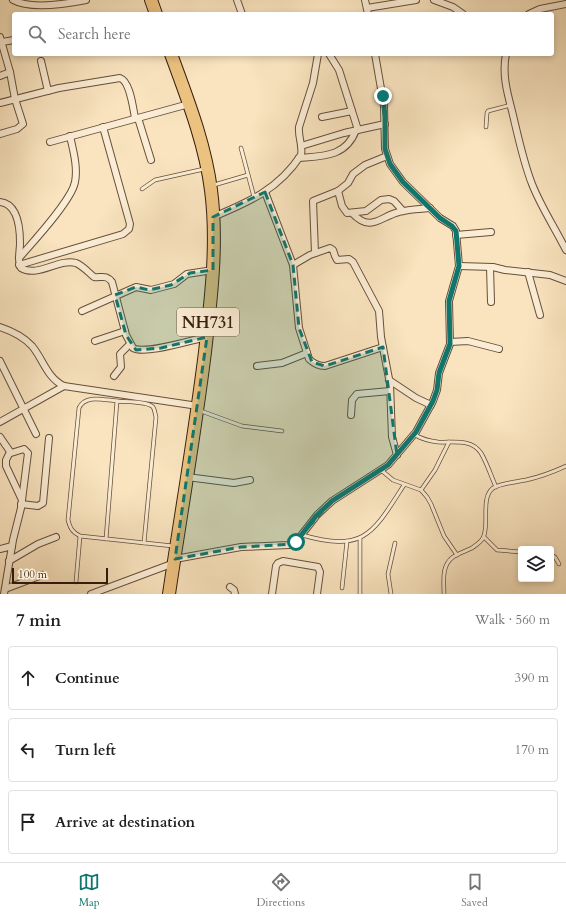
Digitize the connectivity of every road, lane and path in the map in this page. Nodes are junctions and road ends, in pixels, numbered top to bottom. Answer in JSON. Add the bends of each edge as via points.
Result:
{"nodes":[{"id":1,"x":13,"y":0,"type":"edge"},
{"id":2,"x":86,"y":0,"type":"edge"},
{"id":3,"x":151,"y":0,"type":"edge"},
{"id":4,"x":238,"y":0,"type":"edge"},
{"id":5,"x":365,"y":0,"type":"edge"},
{"id":6,"x":416,"y":0,"type":"edge"},
{"id":7,"x":434,"y":0,"type":"edge"},
{"id":8,"x":565,"y":4,"type":"edge"},
{"id":9,"x":367,"y":11,"type":"edge"},
{"id":10,"x":155,"y":12,"type":"edge"},
{"id":11,"x":241,"y":12,"type":"edge"},
{"id":12,"x":460,"y":12,"type":"edge"},
{"id":13,"x":533,"y":12,"type":"edge"},
{"id":14,"x":1,"y":39,"type":"edge"},
{"id":15,"x":12,"y":40,"type":"edge"},
{"id":16,"x":172,"y":56,"type":"edge"},
{"id":17,"x":318,"y":56,"type":"edge"},
{"id":18,"x":330,"y":56,"type":"edge"},
{"id":19,"x":375,"y":56,"type":"edge"},
{"id":20,"x":506,"y":56,"type":"edge"},
{"id":21,"x":41,"y":61,"type":"dead end"},
{"id":22,"x":10,"y":72,"type":"junction"},
{"id":23,"x":0,"y":76,"type":"edge"},
{"id":24,"x":48,"y":91,"type":"junction"},
{"id":25,"x":15,"y":99,"type":"junction"},
{"id":26,"x":0,"y":103,"type":"edge"},
{"id":27,"x":189,"y":104,"type":"junction"},
{"id":28,"x":511,"y":105,"type":"junction"},
{"id":29,"x":352,"y":110,"type":"junction"},
{"id":30,"x":322,"y":117,"type":"dead end"},
{"id":31,"x":136,"y":118,"type":"junction"},
{"id":32,"x":385,"y":124,"type":"junction"},
{"id":33,"x":103,"y":127,"type":"junction"},
{"id":34,"x":486,"y":127,"type":"dead end"},
{"id":35,"x":357,"y":130,"type":"junction"},
{"id":36,"x":0,"y":134,"type":"edge"},
{"id":37,"x":70,"y":136,"type":"junction"},
{"id":38,"x":50,"y":142,"type":"dead end"},
{"id":39,"x":301,"y":146,"type":"junction"},
{"id":40,"x":241,"y":148,"type":"dead end"},
{"id":41,"x":387,"y":156,"type":"junction"},
{"id":42,"x":299,"y":158,"type":"junction"},
{"id":43,"x":152,"y":160,"type":"dead end"},
{"id":44,"x":208,"y":168,"type":"junction"},
{"id":45,"x":248,"y":175,"type":"junction"},
{"id":46,"x":211,"y":186,"type":"junction"},
{"id":47,"x":142,"y":189,"type":"dead end"},
{"id":48,"x":338,"y":191,"type":"junction"},
{"id":49,"x":264,"y":192,"type":"junction"},
{"id":50,"x":255,"y":199,"type":"junction"},
{"id":51,"x":0,"y":202,"type":"edge"},
{"id":52,"x":430,"y":208,"type":"junction"},
{"id":53,"x":403,"y":211,"type":"junction"},
{"id":54,"x":352,"y":213,"type":"junction"},
{"id":55,"x":213,"y":217,"type":"junction"},
{"id":56,"x":491,"y":232,"type":"dead end"},
{"id":57,"x":456,"y":235,"type":"junction"},
{"id":58,"x":566,"y":250,"type":"edge"},
{"id":59,"x":315,"y":253,"type":"junction"},
{"id":60,"x":19,"y":258,"type":"junction"},
{"id":61,"x":19,"y":265,"type":"junction"},
{"id":62,"x":294,"y":265,"type":"junction"},
{"id":63,"x":459,"y":266,"type":"junction"},
{"id":64,"x":490,"y":267,"type":"junction"},
{"id":65,"x":213,"y":270,"type":"junction"},
{"id":66,"x":528,"y":272,"type":"junction"},
{"id":67,"x":566,"y":281,"type":"edge"},
{"id":68,"x":116,"y":295,"type":"junction"},
{"id":69,"x":491,"y":302,"type":"dead end"},
{"id":70,"x":82,"y":311,"type":"dead end"},
{"id":71,"x":540,"y":315,"type":"dead end"},
{"id":72,"x":0,"y":327,"type":"edge"},
{"id":73,"x":125,"y":331,"type":"junction"},
{"id":74,"x":206,"y":337,"type":"junction"},
{"id":75,"x":95,"y":342,"type":"dead end"},
{"id":76,"x":450,"y":342,"type":"junction"},
{"id":77,"x":130,"y":344,"type":"junction"},
{"id":78,"x":383,"y":347,"type":"junction"},
{"id":79,"x":499,"y":349,"type":"dead end"},
{"id":80,"x":307,"y":353,"type":"junction"},
{"id":81,"x":0,"y":361,"type":"edge"},
{"id":82,"x":257,"y":366,"type":"dead end"},
{"id":83,"x":114,"y":376,"type":"dead end"},
{"id":84,"x":389,"y":380,"type":"junction"},
{"id":85,"x":64,"y":386,"type":"junction"},
{"id":86,"x":390,"y":391,"type":"junction"},
{"id":87,"x":117,"y":401,"type":"junction"},
{"id":88,"x":431,"y":405,"type":"junction"},
{"id":89,"x":25,"y":408,"type":"junction"},
{"id":90,"x":198,"y":408,"type":"junction"},
{"id":91,"x":351,"y":414,"type":"dead end"},
{"id":92,"x":0,"y":422,"type":"edge"},
{"id":93,"x":282,"y":431,"type":"dead end"},
{"id":94,"x":36,"y":434,"type":"dead end"},
{"id":95,"x":414,"y":434,"type":"junction"},
{"id":96,"x":0,"y":437,"type":"edge"},
{"id":97,"x":49,"y":438,"type":"dead end"},
{"id":98,"x":449,"y":442,"type":"junction"},
{"id":99,"x":10,"y":452,"type":"junction"},
{"id":100,"x":397,"y":456,"type":"junction"},
{"id":101,"x":3,"y":461,"type":"edge"},
{"id":102,"x":566,"y":466,"type":"edge"},
{"id":103,"x":381,"y":470,"type":"junction"},
{"id":104,"x":187,"y":477,"type":"junction"},
{"id":105,"x":250,"y":480,"type":"dead end"},
{"id":106,"x":404,"y":484,"type":"junction"},
{"id":107,"x":496,"y":487,"type":"junction"},
{"id":108,"x":421,"y":490,"type":"junction"},
{"id":109,"x":22,"y":502,"type":"junction"},
{"id":110,"x":302,"y":535,"type":"junction"},
{"id":111,"x":80,"y":536,"type":"junction"},
{"id":112,"x":56,"y":537,"type":"dead end"},
{"id":113,"x":484,"y":537,"type":"junction"},
{"id":114,"x":360,"y":538,"type":"junction"},
{"id":115,"x":106,"y":539,"type":"junction"},
{"id":116,"x":347,"y":541,"type":"junction"},
{"id":117,"x":144,"y":543,"type":"junction"},
{"id":118,"x":395,"y":543,"type":"dead end"},
{"id":119,"x":12,"y":546,"type":"junction"},
{"id":120,"x":176,"y":546,"type":"junction"},
{"id":121,"x":0,"y":549,"type":"edge"},
{"id":122,"x":518,"y":552,"type":"edge"},
{"id":123,"x":457,"y":555,"type":"junction"},
{"id":124,"x":554,"y":556,"type":"edge"},
{"id":125,"x":9,"y":561,"type":"junction"},
{"id":126,"x":174,"y":561,"type":"junction"},
{"id":127,"x":559,"y":564,"type":"dead end"},
{"id":128,"x":42,"y":575,"type":"dead end"},
{"id":129,"x":76,"y":582,"type":"dead end"},
{"id":130,"x":230,"y":587,"type":"dead end"},
{"id":131,"x":342,"y":588,"type":"dead end"},
{"id":132,"x":4,"y":591,"type":"edge"},
{"id":133,"x":91,"y":594,"type":"edge"},
{"id":134,"x":169,"y":594,"type":"edge"},
{"id":135,"x":235,"y":594,"type":"edge"},
{"id":136,"x":272,"y":594,"type":"edge"},
{"id":137,"x":317,"y":594,"type":"edge"},
{"id":138,"x":360,"y":594,"type":"edge"},
{"id":139,"x":392,"y":594,"type":"edge"},
{"id":140,"x":444,"y":594,"type":"edge"}],
"edges":[{"from":1,"to":2,"type":"street","via":[[23,4],[56,5]]},
{"from":3,"to":10,"type":"highway"},
{"from":4,"to":11,"type":"street"},
{"from":5,"to":9,"type":"street"},
{"from":6,"to":9,"type":"street"},
{"from":7,"to":12,"type":"street"},
{"from":8,"to":13,"type":"street"},
{"from":14,"to":15,"type":"street"},
{"from":14,"to":22,"type":"street"},
{"from":16,"to":27,"type":"highway","number":"NH731"},
{"from":17,"to":39,"type":"street","via":[[313,83],[298,127]]},
{"from":18,"to":29,"type":"street","via":[[339,70]]},
{"from":19,"to":32,"type":"street","via":[[384,101]]},
{"from":20,"to":28,"type":"street","via":[[504,76]]},
{"from":21,"to":24,"type":"street"},
{"from":22,"to":23,"type":"street"},
{"from":22,"to":25,"type":"street"},
{"from":24,"to":25,"type":"street"},
{"from":24,"to":31,"type":"street","via":[[120,78],[127,84]]},
{"from":25,"to":26,"type":"street"},
{"from":25,"to":36,"type":"street","via":[[22,126]]},
{"from":27,"to":31,"type":"street"},
{"from":27,"to":44,"type":"highway","number":"NH731"},
{"from":28,"to":34,"type":"lane","via":[[488,112]]},
{"from":28,"to":58,"type":"street","via":[[533,186]]},
{"from":29,"to":30,"type":"street"},
{"from":29,"to":35,"type":"street"},
{"from":31,"to":33,"type":"street"},
{"from":31,"to":43,"type":"street"},
{"from":32,"to":35,"type":"street"},
{"from":32,"to":41,"type":"street"},
{"from":33,"to":37,"type":"street"},
{"from":33,"to":61,"type":"street","via":[[130,224],[129,229],[124,234]]},
{"from":35,"to":39,"type":"street"},
{"from":35,"to":42,"type":"street","via":[[341,150],[328,155]]},
{"from":37,"to":38,"type":"street"},
{"from":37,"to":60,"type":"street","via":[[75,163],[75,184],[68,198]]},
{"from":39,"to":42,"type":"street"},
{"from":40,"to":45,"type":"lane"},
{"from":41,"to":48,"type":"street","via":[[359,168]]},
{"from":41,"to":52,"type":"street","via":[[403,182]]},
{"from":42,"to":49,"type":"street"},
{"from":44,"to":46,"type":"highway","number":"NH731"},
{"from":44,"to":47,"type":"lane","via":[[155,180]]},
{"from":45,"to":46,"type":"lane"},
{"from":45,"to":50,"type":"lane"},
{"from":46,"to":55,"type":"highway","number":"NH731"},
{"from":48,"to":54,"type":"street","via":[[344,210]]},
{"from":48,"to":59,"type":"street","via":[[312,201]]},
{"from":49,"to":50,"type":"street"},
{"from":49,"to":62,"type":"street"},
{"from":50,"to":55,"type":"street"},
{"from":51,"to":60,"type":"street","via":[[15,212],[20,244]]},
{"from":52,"to":53,"type":"street"},
{"from":52,"to":57,"type":"street","via":[[452,226]]},
{"from":53,"to":54,"type":"street","via":[[375,223],[363,222]]},
{"from":53,"to":54,"type":"street","via":[[389,199],[381,200],[366,211]]},
{"from":55,"to":65,"type":"highway","number":"NH731"},
{"from":56,"to":57,"type":"street"},
{"from":57,"to":63,"type":"street"},
{"from":59,"to":62,"type":"street"},
{"from":59,"to":78,"type":"street","via":[[330,248],[337,260],[349,259],[353,262],[379,311]]},
{"from":60,"to":61,"type":"street"},
{"from":61,"to":68,"type":"street","via":[[24,270],[31,271],[67,263],[76,264],[94,277],[108,277]]},
{"from":62,"to":80,"type":"street","via":[[299,328]]},
{"from":63,"to":64,"type":"street"},
{"from":63,"to":76,"type":"street","via":[[449,301]]},
{"from":64,"to":66,"type":"street"},
{"from":64,"to":69,"type":"street"},
{"from":65,"to":68,"type":"street","via":[[187,274],[171,285],[149,290],[136,287]]},
{"from":65,"to":74,"type":"highway","number":"NH731"},
{"from":66,"to":67,"type":"street","via":[[550,275]]},
{"from":66,"to":71,"type":"street"},
{"from":68,"to":70,"type":"street"},
{"from":68,"to":73,"type":"street"},
{"from":72,"to":85,"type":"street","via":[[15,332],[32,345],[53,379]]},
{"from":73,"to":75,"type":"street"},
{"from":73,"to":77,"type":"street"},
{"from":74,"to":77,"type":"street","via":[[142,351],[136,350]]},
{"from":74,"to":90,"type":"highway","number":"NH731"},
{"from":76,"to":79,"type":"street","via":[[468,341]]},
{"from":76,"to":88,"type":"street"},
{"from":77,"to":83,"type":"street","via":[[120,354],[121,367]]},
{"from":78,"to":80,"type":"street","via":[[325,366],[316,365]]},
{"from":78,"to":84,"type":"street"},
{"from":80,"to":82,"type":"street","via":[[282,363]]},
{"from":81,"to":89,"type":"street"},
{"from":84,"to":86,"type":"street"},
{"from":84,"to":88,"type":"street"},
{"from":85,"to":89,"type":"street"},
{"from":85,"to":90,"type":"street"},
{"from":86,"to":91,"type":"street","via":[[358,394],[352,400]]},
{"from":86,"to":100,"type":"street","via":[[392,437]]},
{"from":87,"to":111,"type":"lane","via":[[92,399],[84,401],[79,408],[68,520],[72,531]]},
{"from":87,"to":115,"type":"lane"},
{"from":87,"to":117,"type":"lane","via":[[149,405],[156,417]]},
{"from":88,"to":95,"type":"street"},
{"from":89,"to":92,"type":"street"},
{"from":89,"to":94,"type":"street"},
{"from":90,"to":93,"type":"lane","via":[[242,426]]},
{"from":90,"to":104,"type":"highway","number":"NH731"},
{"from":95,"to":98,"type":"lane","via":[[425,440]]},
{"from":95,"to":100,"type":"street"},
{"from":96,"to":99,"type":"street"},
{"from":97,"to":109,"type":"street","via":[[43,502],[38,506]]},
{"from":98,"to":107,"type":"lane","via":[[462,442],[476,448],[481,453]]},
{"from":98,"to":108,"type":"lane","via":[[435,470]]},
{"from":99,"to":101,"type":"street"},
{"from":99,"to":109,"type":"street","via":[[13,454],[24,449],[27,451]]},
{"from":100,"to":103,"type":"street"},
{"from":101,"to":109,"type":"street"},
{"from":102,"to":107,"type":"lane","via":[[528,480]]},
{"from":103,"to":106,"type":"lane","via":[[393,480]]},
{"from":103,"to":110,"type":"street","via":[[332,501],[316,516]]},
{"from":104,"to":105,"type":"street","via":[[234,483]]},
{"from":104,"to":120,"type":"highway","number":"NH731"},
{"from":106,"to":108,"type":"lane"},
{"from":106,"to":114,"type":"lane","via":[[380,522]]},
{"from":107,"to":113,"type":"lane","via":[[488,496]]},
{"from":108,"to":123,"type":"lane","via":[[432,504],[444,536]]},
{"from":109,"to":119,"type":"street"},
{"from":110,"to":116,"type":"lane","via":[[327,542]]},
{"from":110,"to":126,"type":"street","via":[[289,545],[241,547]]},
{"from":111,"to":115,"type":"lane"},
{"from":111,"to":129,"type":"lane"},
{"from":112,"to":125,"type":"street"},
{"from":113,"to":122,"type":"lane","via":[[497,550]]},
{"from":113,"to":123,"type":"lane","via":[[477,545]]},
{"from":114,"to":116,"type":"lane"},
{"from":114,"to":138,"type":"lane"},
{"from":115,"to":117,"type":"lane"},
{"from":116,"to":131,"type":"lane"},
{"from":117,"to":120,"type":"lane"},
{"from":118,"to":139,"type":"lane","via":[[388,574]]},
{"from":119,"to":121,"type":"street"},
{"from":119,"to":125,"type":"street"},
{"from":120,"to":126,"type":"highway","number":"NH731"},
{"from":123,"to":140,"type":"lane","via":[[446,565],[443,577]]},
{"from":124,"to":127,"type":"lane"},
{"from":125,"to":132,"type":"street"},
{"from":126,"to":133,"type":"street"},
{"from":126,"to":134,"type":"highway","number":"NH731"},
{"from":128,"to":132,"type":"street"},
{"from":130,"to":135,"type":"street"},
{"from":136,"to":137,"type":"street","via":[[276,566],[278,562],[283,561],[318,567],[320,572]]}]}
